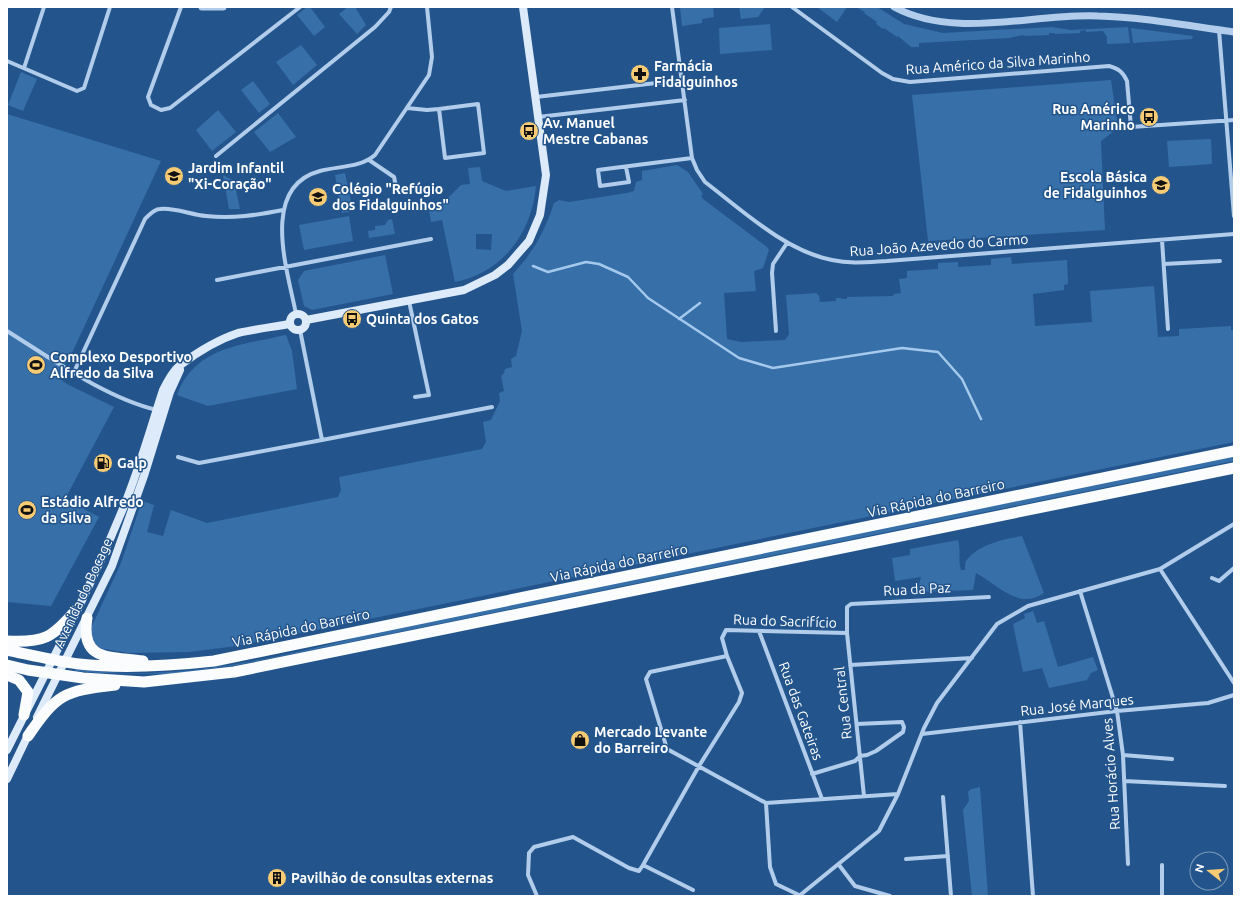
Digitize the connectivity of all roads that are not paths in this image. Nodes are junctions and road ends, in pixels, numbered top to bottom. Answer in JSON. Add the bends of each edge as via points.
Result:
{"nodes":[{"id":1,"x":44,"y":7,"type":"edge"},
{"id":2,"x":110,"y":7,"type":"edge"},
{"id":3,"x":181,"y":7,"type":"edge"},
{"id":4,"x":202,"y":7,"type":"edge"},
{"id":5,"x":223,"y":7,"type":"edge"},
{"id":6,"x":300,"y":7,"type":"edge"},
{"id":7,"x":390,"y":7,"type":"edge"},
{"id":8,"x":427,"y":7,"type":"edge"},
{"id":9,"x":523,"y":7,"type":"edge"},
{"id":10,"x":672,"y":7,"type":"edge"},
{"id":11,"x":792,"y":7,"type":"edge"},
{"id":12,"x":894,"y":7,"type":"edge"},
{"id":13,"x":1219,"y":30,"type":"junction"},
{"id":14,"x":1234,"y":32,"type":"edge"},
{"id":15,"x":7,"y":61,"type":"edge"},
{"id":16,"x":24,"y":68,"type":"junction"},
{"id":17,"x":682,"y":80,"type":"junction"},
{"id":18,"x":535,"y":98,"type":"junction"},
{"id":19,"x":685,"y":100,"type":"junction"},
{"id":20,"x":408,"y":108,"type":"junction"},
{"id":21,"x":439,"y":109,"type":"junction"},
{"id":22,"x":538,"y":117,"type":"junction"},
{"id":23,"x":1227,"y":120,"type":"junction"},
{"id":24,"x":1234,"y":120,"type":"edge"},
{"id":25,"x":1118,"y":128,"type":"dead end"},
{"id":26,"x":1131,"y":128,"type":"junction"},
{"id":27,"x":216,"y":156,"type":"dead end"},
{"id":28,"x":692,"y":158,"type":"junction"},
{"id":29,"x":370,"y":160,"type":"junction"},
{"id":30,"x":626,"y":167,"type":"junction"},
{"id":31,"x":396,"y":187,"type":"dead end"},
{"id":32,"x":283,"y":210,"type":"junction"},
{"id":33,"x":1234,"y":216,"type":"edge"},
{"id":34,"x":1234,"y":234,"type":"edge"},
{"id":35,"x":431,"y":239,"type":"dead end"},
{"id":36,"x":1162,"y":240,"type":"junction"},
{"id":37,"x":787,"y":244,"type":"junction"},
{"id":38,"x":1220,"y":261,"type":"dead end"},
{"id":39,"x":1164,"y":264,"type":"junction"},
{"id":40,"x":288,"y":268,"type":"junction"},
{"id":41,"x":217,"y":280,"type":"dead end"},
{"id":42,"x":409,"y":301,"type":"junction"},
{"id":43,"x":296,"y":314,"type":"junction"},
{"id":44,"x":306,"y":320,"type":"junction"},
{"id":45,"x":290,"y":324,"type":"junction"},
{"id":46,"x":1168,"y":329,"type":"dead end"},
{"id":47,"x":300,"y":330,"type":"junction"},
{"id":48,"x":7,"y":331,"type":"edge"},
{"id":49,"x":776,"y":331,"type":"dead end"},
{"id":50,"x":74,"y":372,"type":"junction"},
{"id":51,"x":415,"y":397,"type":"dead end"},
{"id":52,"x":492,"y":407,"type":"dead end"},
{"id":53,"x":161,"y":410,"type":"junction"},
{"id":54,"x":322,"y":440,"type":"junction"},
{"id":55,"x":1234,"y":451,"type":"edge"},
{"id":56,"x":178,"y":457,"type":"dead end"},
{"id":57,"x":1234,"y":468,"type":"edge"},
{"id":58,"x":1234,"y":524,"type":"edge"},
{"id":59,"x":1234,"y":568,"type":"edge"},
{"id":60,"x":1160,"y":570,"type":"junction"},
{"id":61,"x":1212,"y":578,"type":"dead end"},
{"id":62,"x":1080,"y":591,"type":"junction"},
{"id":63,"x":989,"y":597,"type":"dead end"},
{"id":64,"x":847,"y":607,"type":"joint"},
{"id":65,"x":76,"y":610,"type":"junction"},
{"id":66,"x":87,"y":618,"type":"junction"},
{"id":67,"x":759,"y":631,"type":"junction"},
{"id":68,"x":847,"y":634,"type":"junction"},
{"id":69,"x":7,"y":641,"type":"edge"},
{"id":70,"x":7,"y":650,"type":"edge"},
{"id":71,"x":727,"y":656,"type":"junction"},
{"id":72,"x":972,"y":658,"type":"junction"},
{"id":73,"x":53,"y":659,"type":"junction"},
{"id":74,"x":65,"y":662,"type":"junction"},
{"id":75,"x":7,"y":665,"type":"edge"},
{"id":76,"x":850,"y":665,"type":"junction"},
{"id":77,"x":163,"y":666,"type":"junction"},
{"id":78,"x":46,"y":671,"type":"junction"},
{"id":79,"x":59,"y":674,"type":"junction"},
{"id":80,"x":7,"y":675,"type":"edge"},
{"id":81,"x":144,"y":682,"type":"junction"},
{"id":82,"x":1234,"y":683,"type":"edge"},
{"id":83,"x":1234,"y":696,"type":"edge"},
{"id":84,"x":1117,"y":711,"type":"junction"},
{"id":85,"x":24,"y":715,"type":"junction"},
{"id":86,"x":1020,"y":722,"type":"junction"},
{"id":87,"x":857,"y":724,"type":"junction"},
{"id":88,"x":922,"y":734,"type":"junction"},
{"id":89,"x":28,"y":736,"type":"junction"},
{"id":90,"x":7,"y":750,"type":"edge"},
{"id":91,"x":1123,"y":755,"type":"junction"},
{"id":92,"x":860,"y":756,"type":"junction"},
{"id":93,"x":1172,"y":759,"type":"dead end"},
{"id":94,"x":699,"y":766,"type":"junction"},
{"id":95,"x":812,"y":774,"type":"junction"},
{"id":96,"x":7,"y":779,"type":"edge"},
{"id":97,"x":1124,"y":782,"type":"junction"},
{"id":98,"x":1225,"y":786,"type":"dead end"},
{"id":99,"x":898,"y":794,"type":"junction"},
{"id":100,"x":864,"y":796,"type":"junction"},
{"id":101,"x":943,"y":797,"type":"dead end"},
{"id":102,"x":822,"y":799,"type":"junction"},
{"id":103,"x":766,"y":803,"type":"junction"},
{"id":104,"x":948,"y":856,"type":"junction"},
{"id":105,"x":906,"y":859,"type":"dead end"},
{"id":106,"x":1128,"y":864,"type":"dead end"},
{"id":107,"x":1162,"y":864,"type":"dead end"},
{"id":108,"x":643,"y":865,"type":"junction"},
{"id":109,"x":839,"y":865,"type":"junction"},
{"id":110,"x":693,"y":890,"type":"dead end"},
{"id":111,"x":799,"y":895,"type":"edge"},
{"id":112,"x":537,"y":896,"type":"edge"},
{"id":113,"x":890,"y":896,"type":"edge"},
{"id":114,"x":950,"y":896,"type":"edge"},
{"id":115,"x":1033,"y":896,"type":"edge"},
{"id":116,"x":1162,"y":896,"type":"edge"}],
"edges":[{"from":1,"to":16,"type":"street"},
{"from":2,"to":16,"type":"street","via":[[84,88],[77,91]]},
{"from":3,"to":6,"type":"street","via":[[148,97],[151,105],[161,110],[170,108]]},
{"from":4,"to":5,"type":"street"},
{"from":7,"to":27,"type":"street","via":[[389,12],[375,27]]},
{"from":8,"to":20,"type":"street","via":[[432,66]]},
{"from":9,"to":18,"type":"main road"},
{"from":10,"to":17,"type":"street","name":"Rua João Azevedo do Carmo"},
{"from":11,"to":26,"type":"street","name":"Rua Américo da Silva Marinho","via":[[882,73],[900,81],[1100,66],[1118,68],[1127,80]]},
{"from":12,"to":13,"type":"street","via":[[940,23],[1096,16]]},
{"from":13,"to":14,"type":"street"},
{"from":13,"to":23,"type":"street"},
{"from":15,"to":16,"type":"street"},
{"from":17,"to":18,"type":"street"},
{"from":17,"to":19,"type":"street","name":"Rua João Azevedo do Carmo"},
{"from":18,"to":22,"type":"main road"},
{"from":19,"to":22,"type":"street"},
{"from":19,"to":28,"type":"street","name":"Rua João Azevedo do Carmo"},
{"from":20,"to":21,"type":"street"},
{"from":20,"to":29,"type":"street"},
{"from":21,"to":21,"type":"street","via":[[445,158],[484,153],[478,104]]},
{"from":22,"to":42,"type":"main road","via":[[546,184],[540,215],[529,241],[508,265],[480,284],[464,290]]},
{"from":23,"to":24,"type":"street"},
{"from":23,"to":26,"type":"street"},
{"from":23,"to":33,"type":"street"},
{"from":25,"to":26,"type":"street"},
{"from":28,"to":30,"type":"street"},
{"from":28,"to":37,"type":"street","name":"Rua João Azevedo do Carmo","via":[[705,182]]},
{"from":29,"to":31,"type":"street","via":[[394,177]]},
{"from":29,"to":32,"type":"street","via":[[310,175],[295,186]]},
{"from":30,"to":30,"type":"street","via":[[598,170],[600,186],[629,182]]},
{"from":32,"to":40,"type":"street","via":[[281,235]]},
{"from":32,"to":50,"type":"street","via":[[224,218],[167,208],[152,212],[145,219]]},
{"from":34,"to":36,"type":"street","name":"Rua João Azevedo do Carmo"},
{"from":35,"to":40,"type":"street"},
{"from":36,"to":37,"type":"street","name":"Rua João Azevedo do Carmo","via":[[852,262],[831,260]]},
{"from":36,"to":39,"type":"street"},
{"from":37,"to":49,"type":"street","via":[[773,264]]},
{"from":38,"to":39,"type":"street"},
{"from":39,"to":46,"type":"street"},
{"from":40,"to":41,"type":"street"},
{"from":40,"to":43,"type":"street"},
{"from":42,"to":44,"type":"main road"},
{"from":42,"to":51,"type":"street","via":[[430,395]]},
{"from":43,"to":44,"type":"main road","via":[[302,315]]},
{"from":43,"to":45,"type":"main road"},
{"from":44,"to":47,"type":"main road","via":[[306,326]]},
{"from":45,"to":47,"type":"main road","via":[[294,329]]},
{"from":45,"to":53,"type":"main road","via":[[238,333],[202,351],[178,367],[170,377],[163,390]]},
{"from":47,"to":54,"type":"street"},
{"from":48,"to":50,"type":"street"},
{"from":50,"to":53,"type":"street","via":[[139,405]]},
{"from":52,"to":54,"type":"street"},
{"from":53,"to":65,"type":"main road","name":"Avenida do Bocage","via":[[119,519]]},
{"from":53,"to":66,"type":"main road","name":"Avenida do Bocage","via":[[124,536]]},
{"from":54,"to":56,"type":"street","via":[[199,463]]},
{"from":55,"to":77,"type":"highway","name":"Via Rápida do Barreiro","via":[[277,649],[214,661]]},
{"from":57,"to":81,"type":"highway","name":"Via Rápida do Barreiro","via":[[234,672]]},
{"from":58,"to":60,"type":"street"},
{"from":59,"to":61,"type":"street","via":[[1219,581]]},
{"from":60,"to":62,"type":"street"},
{"from":60,"to":82,"type":"street"},
{"from":62,"to":72,"type":"street","via":[[1028,606],[997,624]]},
{"from":62,"to":84,"type":"street","name":"Rua Horácio Alves"},
{"from":63,"to":64,"type":"street","name":"Rua da Paz","via":[[851,604]]},
{"from":64,"to":68,"type":"street","name":"Rua Central"},
{"from":65,"to":69,"type":"highway","via":[[61,628],[50,636],[38,640]]},
{"from":65,"to":73,"type":"main road","name":"Avenida do Bocage"},
{"from":66,"to":74,"type":"main road","name":"Avenida do Bocage"},
{"from":66,"to":77,"type":"highway","via":[[84,632],[86,641],[96,652]]},
{"from":67,"to":68,"type":"street","name":"Rua do Sacrifício"},
{"from":67,"to":71,"type":"street","name":"Rua do Sacrifício","via":[[726,630],[722,638]]},
{"from":67,"to":95,"type":"street","name":"Rua das Gateiras"},
{"from":68,"to":76,"type":"street","name":"Rua Central"},
{"from":70,"to":73,"type":"highway","name":"Via Rápida do Barreiro"},
{"from":71,"to":94,"type":"street","via":[[742,693]]},
{"from":71,"to":94,"type":"street","via":[[650,672],[646,679],[667,749]]},
{"from":72,"to":76,"type":"street"},
{"from":72,"to":88,"type":"street","via":[[937,703]]},
{"from":73,"to":74,"type":"highway","name":"Via Rápida do Barreiro"},
{"from":73,"to":78,"type":"main road","name":"Avenida do Bocage"},
{"from":74,"to":77,"type":"highway","name":"Via Rápida do Barreiro","via":[[111,666]]},
{"from":74,"to":79,"type":"main road","name":"Avenida do Bocage"},
{"from":75,"to":78,"type":"highway","name":"Via Rápida do Barreiro"},
{"from":76,"to":87,"type":"street","name":"Rua Central"},
{"from":78,"to":79,"type":"highway","name":"Via Rápida do Barreiro"},
{"from":78,"to":85,"type":"main road","name":"Avenida do Bocage"},
{"from":79,"to":81,"type":"highway","name":"Via Rápida do Barreiro"},
{"from":79,"to":89,"type":"main road","name":"Avenida do Bocage"},
{"from":80,"to":85,"type":"highway","via":[[19,680],[28,692]]},
{"from":81,"to":89,"type":"highway","via":[[73,691],[51,706]]},
{"from":83,"to":84,"type":"street","name":"Rua José Marques","via":[[1208,703]]},
{"from":84,"to":86,"type":"street","name":"Rua José Marques"},
{"from":84,"to":91,"type":"street","name":"Rua Horácio Alves"},
{"from":85,"to":90,"type":"main road","name":"Avenida do Bocage"},
{"from":86,"to":88,"type":"street","name":"Rua José Marques"},
{"from":86,"to":115,"type":"street"},
{"from":87,"to":92,"type":"street","name":"Rua Central"},
{"from":87,"to":92,"type":"street","via":[[902,722],[904,727],[903,732],[876,751]]},
{"from":88,"to":99,"type":"street"},
{"from":89,"to":96,"type":"main road","name":"Avenida do Bocage"},
{"from":91,"to":93,"type":"street"},
{"from":91,"to":97,"type":"street","name":"Rua Horácio Alves"},
{"from":92,"to":95,"type":"street","via":[[855,761]]},
{"from":92,"to":100,"type":"street","name":"Rua Central"},
{"from":94,"to":103,"type":"street"},
{"from":94,"to":108,"type":"street"},
{"from":95,"to":102,"type":"street","name":"Rua das Gateiras"},
{"from":97,"to":98,"type":"street"},
{"from":97,"to":106,"type":"street","name":"Rua Horácio Alves"},
{"from":99,"to":100,"type":"street"},
{"from":99,"to":109,"type":"street","via":[[879,831]]},
{"from":100,"to":102,"type":"street"},
{"from":101,"to":104,"type":"street"},
{"from":102,"to":103,"type":"street"},
{"from":103,"to":111,"type":"street","via":[[770,866],[776,884]]},
{"from":104,"to":105,"type":"street"},
{"from":104,"to":114,"type":"street"},
{"from":107,"to":116,"type":"street"},
{"from":108,"to":110,"type":"street"},
{"from":108,"to":112,"type":"street","via":[[639,871],[629,868],[573,838],[534,847],[529,853],[528,875]]},
{"from":109,"to":111,"type":"street"},
{"from":109,"to":113,"type":"street","via":[[855,886]]}]}
